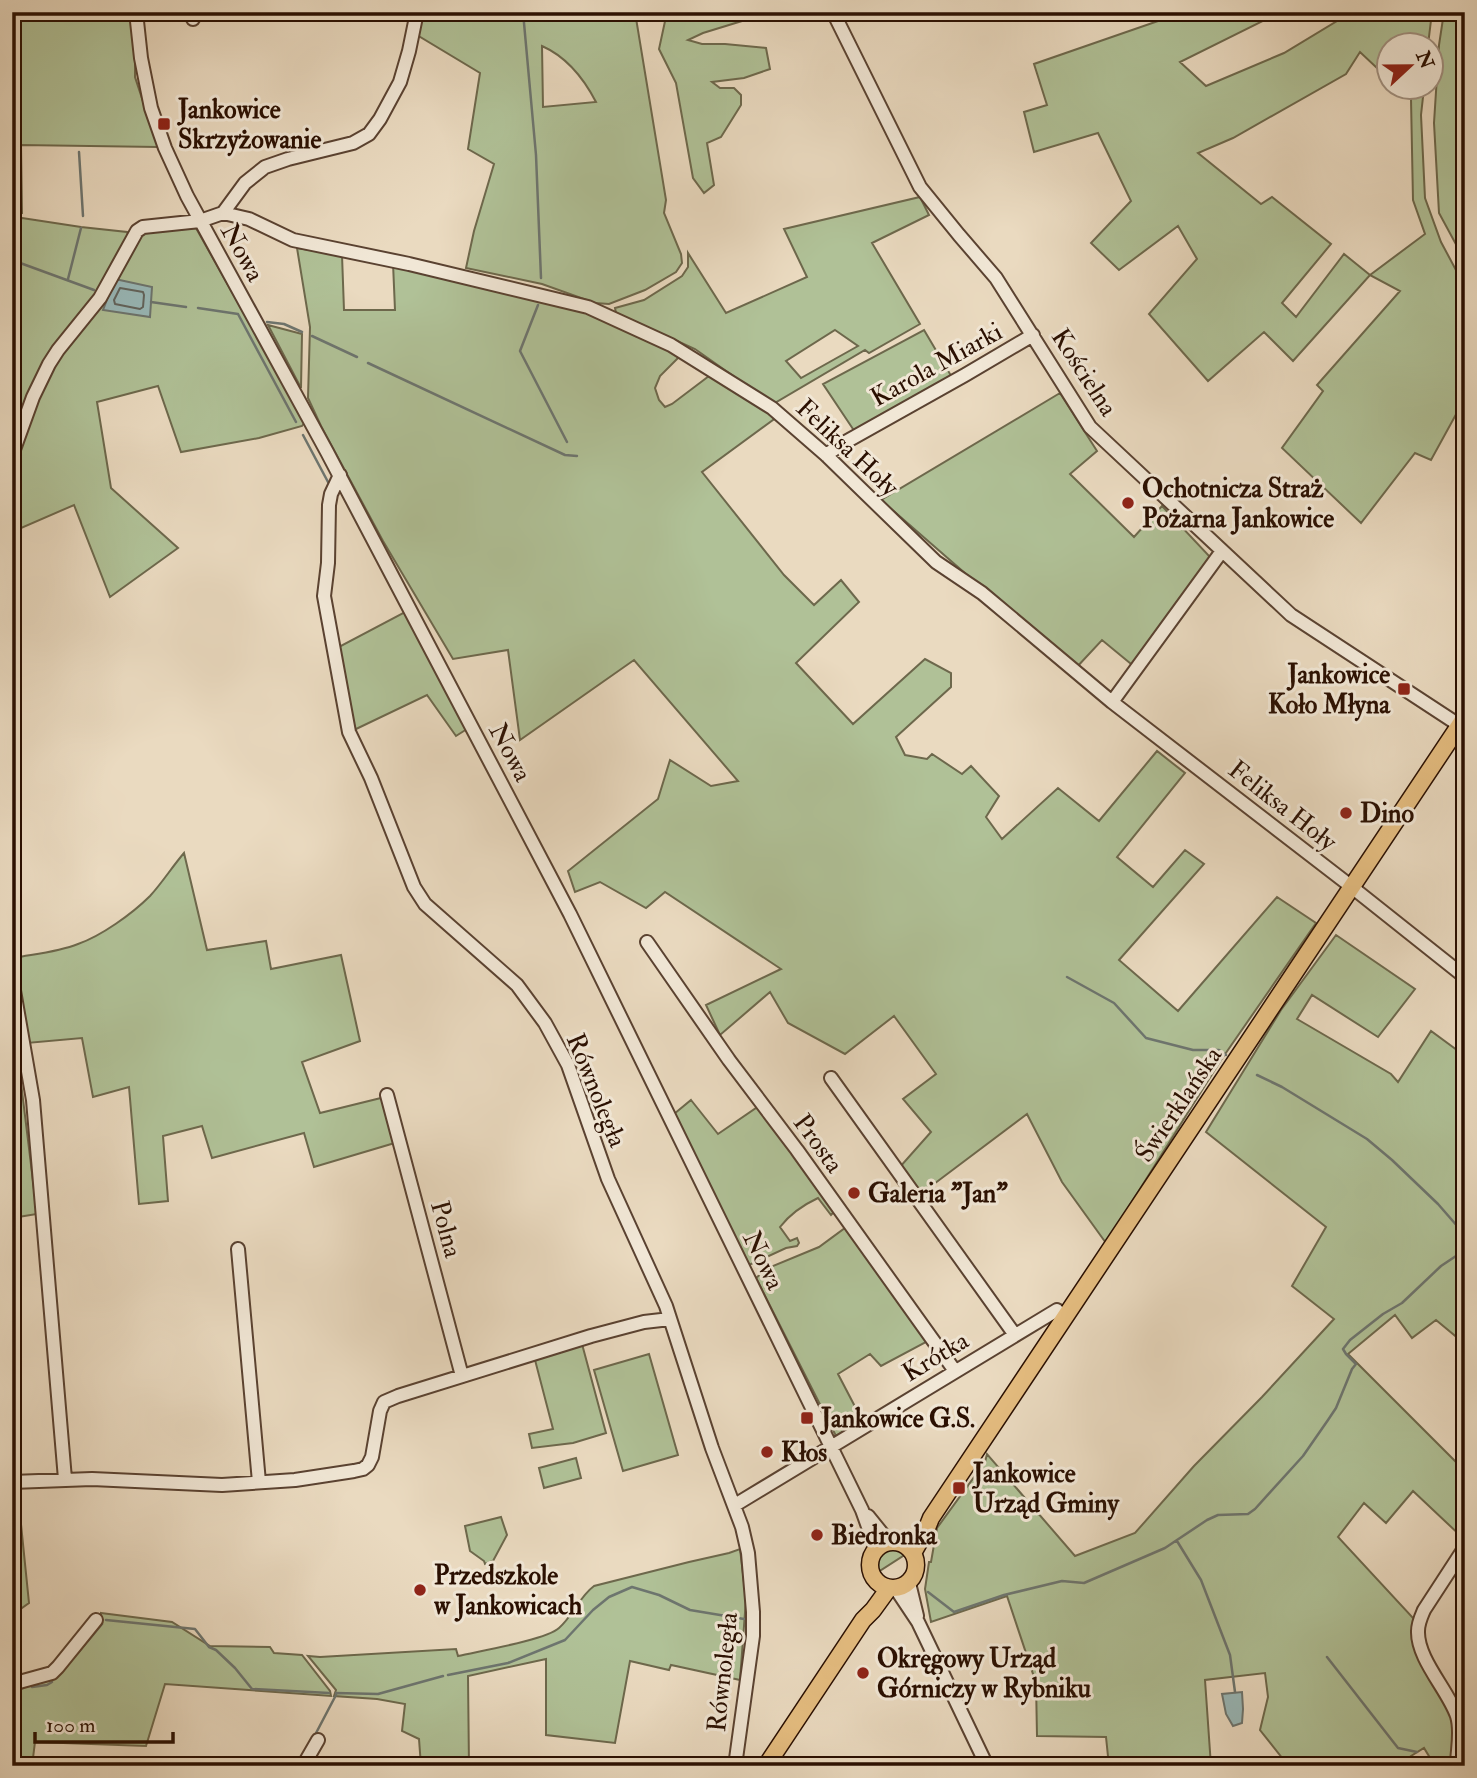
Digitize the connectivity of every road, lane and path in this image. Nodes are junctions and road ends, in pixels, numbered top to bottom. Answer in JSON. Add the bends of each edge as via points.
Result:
{"nodes":[{"id":1,"x":136,"y":12,"type":"edge"},
{"id":2,"x":417,"y":12,"type":"edge"},
{"id":3,"x":833,"y":12,"type":"edge"},
{"id":4,"x":240,"y":190,"type":"junction"},
{"id":5,"x":223,"y":213,"type":"junction"},
{"id":6,"x":249,"y":219,"type":"junction"},
{"id":7,"x":200,"y":220,"type":"junction"},
{"id":8,"x":1033,"y":335,"type":"junction"},
{"id":9,"x":12,"y":455,"type":"edge"},
{"id":10,"x":826,"y":455,"type":"junction"},
{"id":11,"x":340,"y":475,"type":"junction"},
{"id":12,"x":1222,"y":551,"type":"junction"},
{"id":13,"x":1112,"y":702,"type":"junction"},
{"id":14,"x":1462,"y":721,"type":"edge"},
{"id":15,"x":1351,"y":887,"type":"junction"},
{"id":16,"x":647,"y":942,"type":"dead end"},
{"id":17,"x":1465,"y":977,"type":"edge"},
{"id":18,"x":12,"y":979,"type":"edge"},
{"id":19,"x":831,"y":1078,"type":"dead end"},
{"id":20,"x":387,"y":1095,"type":"dead end"},
{"id":21,"x":238,"y":1249,"type":"dead end"},
{"id":22,"x":1057,"y":1310,"type":"dead end"},
{"id":23,"x":670,"y":1319,"type":"junction"},
{"id":24,"x":1016,"y":1335,"type":"junction"},
{"id":25,"x":955,"y":1371,"type":"junction"},
{"id":26,"x":462,"y":1376,"type":"junction"},
{"id":27,"x":830,"y":1446,"type":"junction"},
{"id":28,"x":65,"y":1479,"type":"junction"},
{"id":29,"x":12,"y":1482,"type":"edge"},
{"id":30,"x":259,"y":1482,"type":"junction"},
{"id":31,"x":735,"y":1505,"type":"junction"},
{"id":32,"x":895,"y":1547,"type":"junction"},
{"id":33,"x":1465,"y":1547,"type":"edge"},
{"id":34,"x":892,"y":1585,"type":"junction"},
{"id":35,"x":96,"y":1620,"type":"dead end"},
{"id":36,"x":12,"y":1684,"type":"edge"},
{"id":37,"x":318,"y":1740,"type":"dead end"},
{"id":38,"x":303,"y":1766,"type":"edge"},
{"id":39,"x":735,"y":1766,"type":"edge"},
{"id":40,"x":766,"y":1766,"type":"edge"},
{"id":41,"x":987,"y":1766,"type":"edge"},
{"id":42,"x":1457,"y":1766,"type":"edge"}],
"edges":[{"from":1,"to":7,"type":"street","name":"Nowa","via":[[151,108]]},
{"from":2,"to":4,"type":"street","via":[[400,82],[369,134],[353,143],[265,167]]},
{"from":3,"to":8,"type":"street","name":"Kościelna","via":[[920,187],[996,278]]},
{"from":4,"to":5,"type":"street"},
{"from":4,"to":6,"type":"street","via":[[239,202]]},
{"from":5,"to":6,"type":"street","name":"Feliksa Hoły"},
{"from":5,"to":7,"type":"street"},
{"from":6,"to":10,"type":"street","name":"Feliksa Hoły","via":[[293,240],[588,307],[671,345],[772,408]]},
{"from":7,"to":9,"type":"street","via":[[137,231],[100,298],[49,364]]},
{"from":7,"to":11,"type":"street","name":"Nowa"},
{"from":8,"to":10,"type":"street","name":"Karola Miarki"},
{"from":8,"to":12,"type":"street","name":"Kościelna","via":[[1090,427]]},
{"from":10,"to":13,"type":"street","name":"Feliksa Hoły","via":[[936,562],[992,601]]},
{"from":11,"to":23,"type":"street","name":"Równoległa","via":[[329,505],[324,596],[349,732],[425,904],[517,985],[558,1045],[607,1179]]},
{"from":11,"to":27,"type":"street","name":"Nowa","via":[[580,935]]},
{"from":12,"to":13,"type":"street"},
{"from":12,"to":14,"type":"street","name":"Kościelna","via":[[1292,615]]},
{"from":13,"to":15,"type":"street","name":"Feliksa Hoły"},
{"from":14,"to":15,"type":"main road","name":"Świerklańska"},
{"from":15,"to":17,"type":"street","name":"Feliksa Hoły"},
{"from":15,"to":32,"type":"main road","name":"Świerklańska","via":[[931,1518]]},
{"from":16,"to":25,"type":"street","name":"Prosta"},
{"from":18,"to":28,"type":"street","via":[[33,1100]]},
{"from":19,"to":24,"type":"street"},
{"from":20,"to":26,"type":"street","name":"Polna"},
{"from":21,"to":30,"type":"street"},
{"from":22,"to":24,"type":"street","name":"Krótka"},
{"from":23,"to":26,"type":"street","via":[[591,1336]]},
{"from":23,"to":31,"type":"street","name":"Równoległa"},
{"from":24,"to":25,"type":"street","name":"Krótka"},
{"from":25,"to":27,"type":"street","name":"Krótka"},
{"from":26,"to":30,"type":"street","via":[[384,1402],[372,1457],[363,1469]]},
{"from":27,"to":31,"type":"street","name":"Krótka"},
{"from":27,"to":32,"type":"street","name":"Nowa","via":[[862,1510]]},
{"from":28,"to":29,"type":"street"},
{"from":28,"to":30,"type":"street","via":[[205,1485]]},
{"from":31,"to":39,"type":"street","name":"Równoległa","via":[[746,1542],[753,1612]]},
{"from":32,"to":34,"type":"main road","via":[[871,1559],[870,1566]]},
{"from":32,"to":34,"type":"main road","via":[[917,1566],[914,1576]]},
{"from":33,"to":42,"type":"street","via":[[1424,1610],[1418,1632],[1421,1648],[1457,1716]]},
{"from":34,"to":40,"type":"main road","via":[[863,1620]]},
{"from":34,"to":41,"type":"street","via":[[918,1622]]},
{"from":35,"to":36,"type":"street","via":[[52,1673]]},
{"from":37,"to":38,"type":"street"}]}
